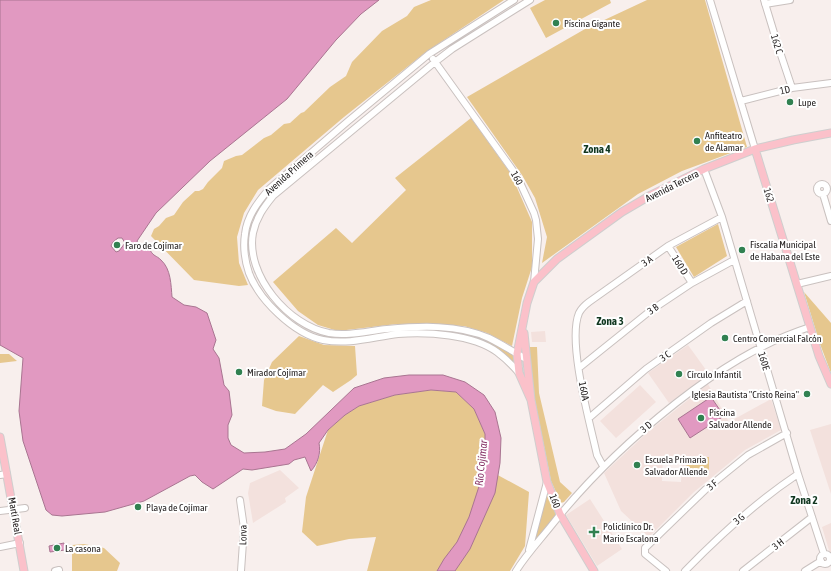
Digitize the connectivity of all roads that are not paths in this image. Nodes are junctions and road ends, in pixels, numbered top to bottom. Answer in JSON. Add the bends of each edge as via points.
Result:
{"nodes":[{"id":1,"x":514,"y":0,"type":"edge"},
{"id":2,"x":530,"y":0,"type":"edge"},
{"id":3,"x":710,"y":0,"type":"edge"},
{"id":4,"x":790,"y":0,"type":"edge"},
{"id":5,"x":765,"y":2,"type":"edge"},
{"id":6,"x":429,"y":54,"type":"junction"},
{"id":7,"x":435,"y":62,"type":"junction"},
{"id":8,"x":831,"y":82,"type":"edge"},
{"id":9,"x":792,"y":88,"type":"junction"},
{"id":10,"x":741,"y":101,"type":"junction"},
{"id":11,"x":347,"y":122,"type":"junction"},
{"id":12,"x":353,"y":128,"type":"junction"},
{"id":13,"x":831,"y":133,"type":"edge"},
{"id":14,"x":755,"y":150,"type":"junction"},
{"id":15,"x":704,"y":169,"type":"junction"},
{"id":16,"x":829,"y":186,"type":"edge"},
{"id":17,"x":269,"y":190,"type":"junction"},
{"id":18,"x":275,"y":194,"type":"junction"},
{"id":19,"x":823,"y":194,"type":"junction"},
{"id":20,"x":722,"y":217,"type":"junction"},
{"id":21,"x":831,"y":221,"type":"edge"},
{"id":22,"x":668,"y":246,"type":"junction"},
{"id":23,"x":734,"y":260,"type":"junction"},
{"id":24,"x":831,"y":276,"type":"edge"},
{"id":25,"x":534,"y":282,"type":"junction"},
{"id":26,"x":692,"y":283,"type":"junction"},
{"id":27,"x":264,"y":284,"type":"junction"},
{"id":28,"x":797,"y":284,"type":"junction"},
{"id":29,"x":257,"y":288,"type":"junction"},
{"id":30,"x":747,"y":301,"type":"junction"},
{"id":31,"x":579,"y":314,"type":"joint"},
{"id":32,"x":523,"y":325,"type":"junction"},
{"id":33,"x":810,"y":327,"type":"junction"},
{"id":34,"x":760,"y":347,"type":"junction"},
{"id":35,"x":517,"y":354,"type":"junction"},
{"id":36,"x":526,"y":359,"type":"junction"},
{"id":37,"x":527,"y":367,"type":"junction"},
{"id":38,"x":579,"y":368,"type":"junction"},
{"id":39,"x":519,"y":373,"type":"junction"},
{"id":40,"x":831,"y":385,"type":"edge"},
{"id":41,"x":531,"y":400,"type":"junction"},
{"id":42,"x":589,"y":418,"type":"junction"},
{"id":43,"x":787,"y":433,"type":"junction"},
{"id":44,"x":0,"y":439,"type":"edge"},
{"id":45,"x":603,"y":466,"type":"junction"},
{"id":46,"x":798,"y":474,"type":"junction"},
{"id":47,"x":4,"y":475,"type":"edge"},
{"id":48,"x":547,"y":482,"type":"junction"},
{"id":49,"x":240,"y":500,"type":"dead end"},
{"id":50,"x":25,"y":508,"type":"dead end"},
{"id":51,"x":14,"y":509,"type":"junction"},
{"id":52,"x":0,"y":511,"type":"edge"},
{"id":53,"x":560,"y":514,"type":"junction"},
{"id":54,"x":812,"y":517,"type":"junction"},
{"id":55,"x":20,"y":543,"type":"junction"},
{"id":56,"x":0,"y":547,"type":"edge"},
{"id":57,"x":528,"y":554,"type":"junction"},
{"id":58,"x":517,"y":570,"type":"edge"},
{"id":59,"x":24,"y":571,"type":"edge"},
{"id":60,"x":241,"y":571,"type":"edge"},
{"id":61,"x":594,"y":571,"type":"edge"},
{"id":62,"x":666,"y":571,"type":"edge"},
{"id":63,"x":685,"y":571,"type":"edge"},
{"id":64,"x":740,"y":571,"type":"edge"},
{"id":65,"x":805,"y":571,"type":"edge"}],
"edges":[{"from":1,"to":6,"type":"street","name":"Avenida Primera"},
{"from":2,"to":7,"type":"street","name":"Avenida Primera"},
{"from":3,"to":10,"type":"street","name":"162"},
{"from":4,"to":5,"type":"street"},
{"from":5,"to":9,"type":"street","name":"162 C"},
{"from":6,"to":7,"type":"street","name":"160"},
{"from":6,"to":11,"type":"street","name":"Avenida Primera"},
{"from":7,"to":12,"type":"street","name":"Avenida Primera"},
{"from":7,"to":25,"type":"street","name":"160","via":[[517,176],[534,213],[538,239]]},
{"from":8,"to":9,"type":"street","name":"1D"},
{"from":9,"to":10,"type":"street","name":"1D"},
{"from":10,"to":14,"type":"street","name":"162"},
{"from":11,"to":12,"type":"street"},
{"from":11,"to":17,"type":"street","name":"Avenida Primera"},
{"from":12,"to":18,"type":"street","name":"Avenida Primera"},
{"from":13,"to":14,"type":"main road","name":"Avenida Tercera"},
{"from":14,"to":15,"type":"main road","name":"Avenida Tercera"},
{"from":14,"to":28,"type":"main road","name":"162"},
{"from":15,"to":20,"type":"street","name":"160E"},
{"from":15,"to":25,"type":"main road","name":"Avenida Tercera","via":[[652,194],[622,212],[557,259]]},
{"from":16,"to":19,"type":"street"},
{"from":16,"to":19,"type":"street","via":[[821,183],[817,187],[818,192]]},
{"from":17,"to":18,"type":"street"},
{"from":17,"to":29,"type":"street","name":"Avenida Primera","via":[[254,209],[245,234],[244,253],[249,273]]},
{"from":18,"to":27,"type":"street","name":"Avenida Primera","via":[[258,218],[253,234],[254,260]]},
{"from":19,"to":21,"type":"street"},
{"from":20,"to":22,"type":"street","name":"3 A"},
{"from":20,"to":23,"type":"street","name":"160E"},
{"from":22,"to":26,"type":"street","name":"160 D"},
{"from":22,"to":31,"type":"street","name":"3 A","via":[[589,302]]},
{"from":23,"to":26,"type":"street","name":"3 B"},
{"from":23,"to":30,"type":"street","name":"160E"},
{"from":24,"to":28,"type":"street"},
{"from":25,"to":32,"type":"main road","name":"160"},
{"from":26,"to":38,"type":"street","name":"3 B","via":[[650,310]]},
{"from":27,"to":29,"type":"street"},
{"from":27,"to":35,"type":"street","name":"Avenida Primera","via":[[284,308],[304,324],[328,333],[356,334],[393,328],[440,328],[465,331],[488,338]]},
{"from":28,"to":33,"type":"main road","name":"162"},
{"from":29,"to":39,"type":"street","name":"Avenida Primera","via":[[289,323],[322,340],[343,342],[398,334],[469,339],[497,352]]},
{"from":30,"to":34,"type":"street","name":"160E"},
{"from":30,"to":42,"type":"street","name":"3 C","via":[[646,369]]},
{"from":31,"to":38,"type":"street","name":"160A","via":[[575,345]]},
{"from":32,"to":35,"type":"main road","name":"160"},
{"from":32,"to":36,"type":"main road","name":"160"},
{"from":33,"to":34,"type":"street","name":"3 D"},
{"from":33,"to":40,"type":"main road","name":"162"},
{"from":34,"to":43,"type":"street","name":"160E"},
{"from":34,"to":45,"type":"street","name":"3 D","via":[[703,382],[637,434]]},
{"from":35,"to":36,"type":"street","name":"Avenida Primera"},
{"from":35,"to":39,"type":"main road","name":"160"},
{"from":36,"to":37,"type":"main road","name":"160"},
{"from":37,"to":39,"type":"main road"},
{"from":37,"to":41,"type":"main road","name":"160"},
{"from":38,"to":42,"type":"street","name":"160A"},
{"from":39,"to":41,"type":"main road","name":"160"},
{"from":41,"to":48,"type":"main road","name":"160"},
{"from":42,"to":45,"type":"street","name":"160A"},
{"from":43,"to":46,"type":"street","name":"160E"},
{"from":43,"to":62,"type":"street","name":"3 F","via":[[748,454],[706,489],[645,548],[645,554]]},
{"from":44,"to":47,"type":"main road","name":"Martí Real"},
{"from":45,"to":53,"type":"street","name":"3 D"},
{"from":46,"to":54,"type":"street","name":"160E"},
{"from":46,"to":63,"type":"street","name":"3 G","via":[[768,494],[717,538]]},
{"from":47,"to":51,"type":"main road","name":"Martí Real"},
{"from":48,"to":53,"type":"main road","name":"160"},
{"from":48,"to":57,"type":"street"},
{"from":49,"to":60,"type":"street","name":"Lorva","via":[[244,528]]},
{"from":50,"to":51,"type":"street"},
{"from":51,"to":52,"type":"street"},
{"from":51,"to":55,"type":"main road","name":"Martí Real"},
{"from":53,"to":57,"type":"street","name":"3 D"},
{"from":53,"to":61,"type":"main road","name":"160"},
{"from":54,"to":64,"type":"street","name":"3 H"},
{"from":54,"to":65,"type":"street","name":"160E","via":[[824,554],[829,555],[830,559],[825,564],[821,561]]},
{"from":55,"to":56,"type":"street"},
{"from":55,"to":59,"type":"main road","name":"Martí Real"},
{"from":57,"to":58,"type":"street","name":"3 D"}]}
